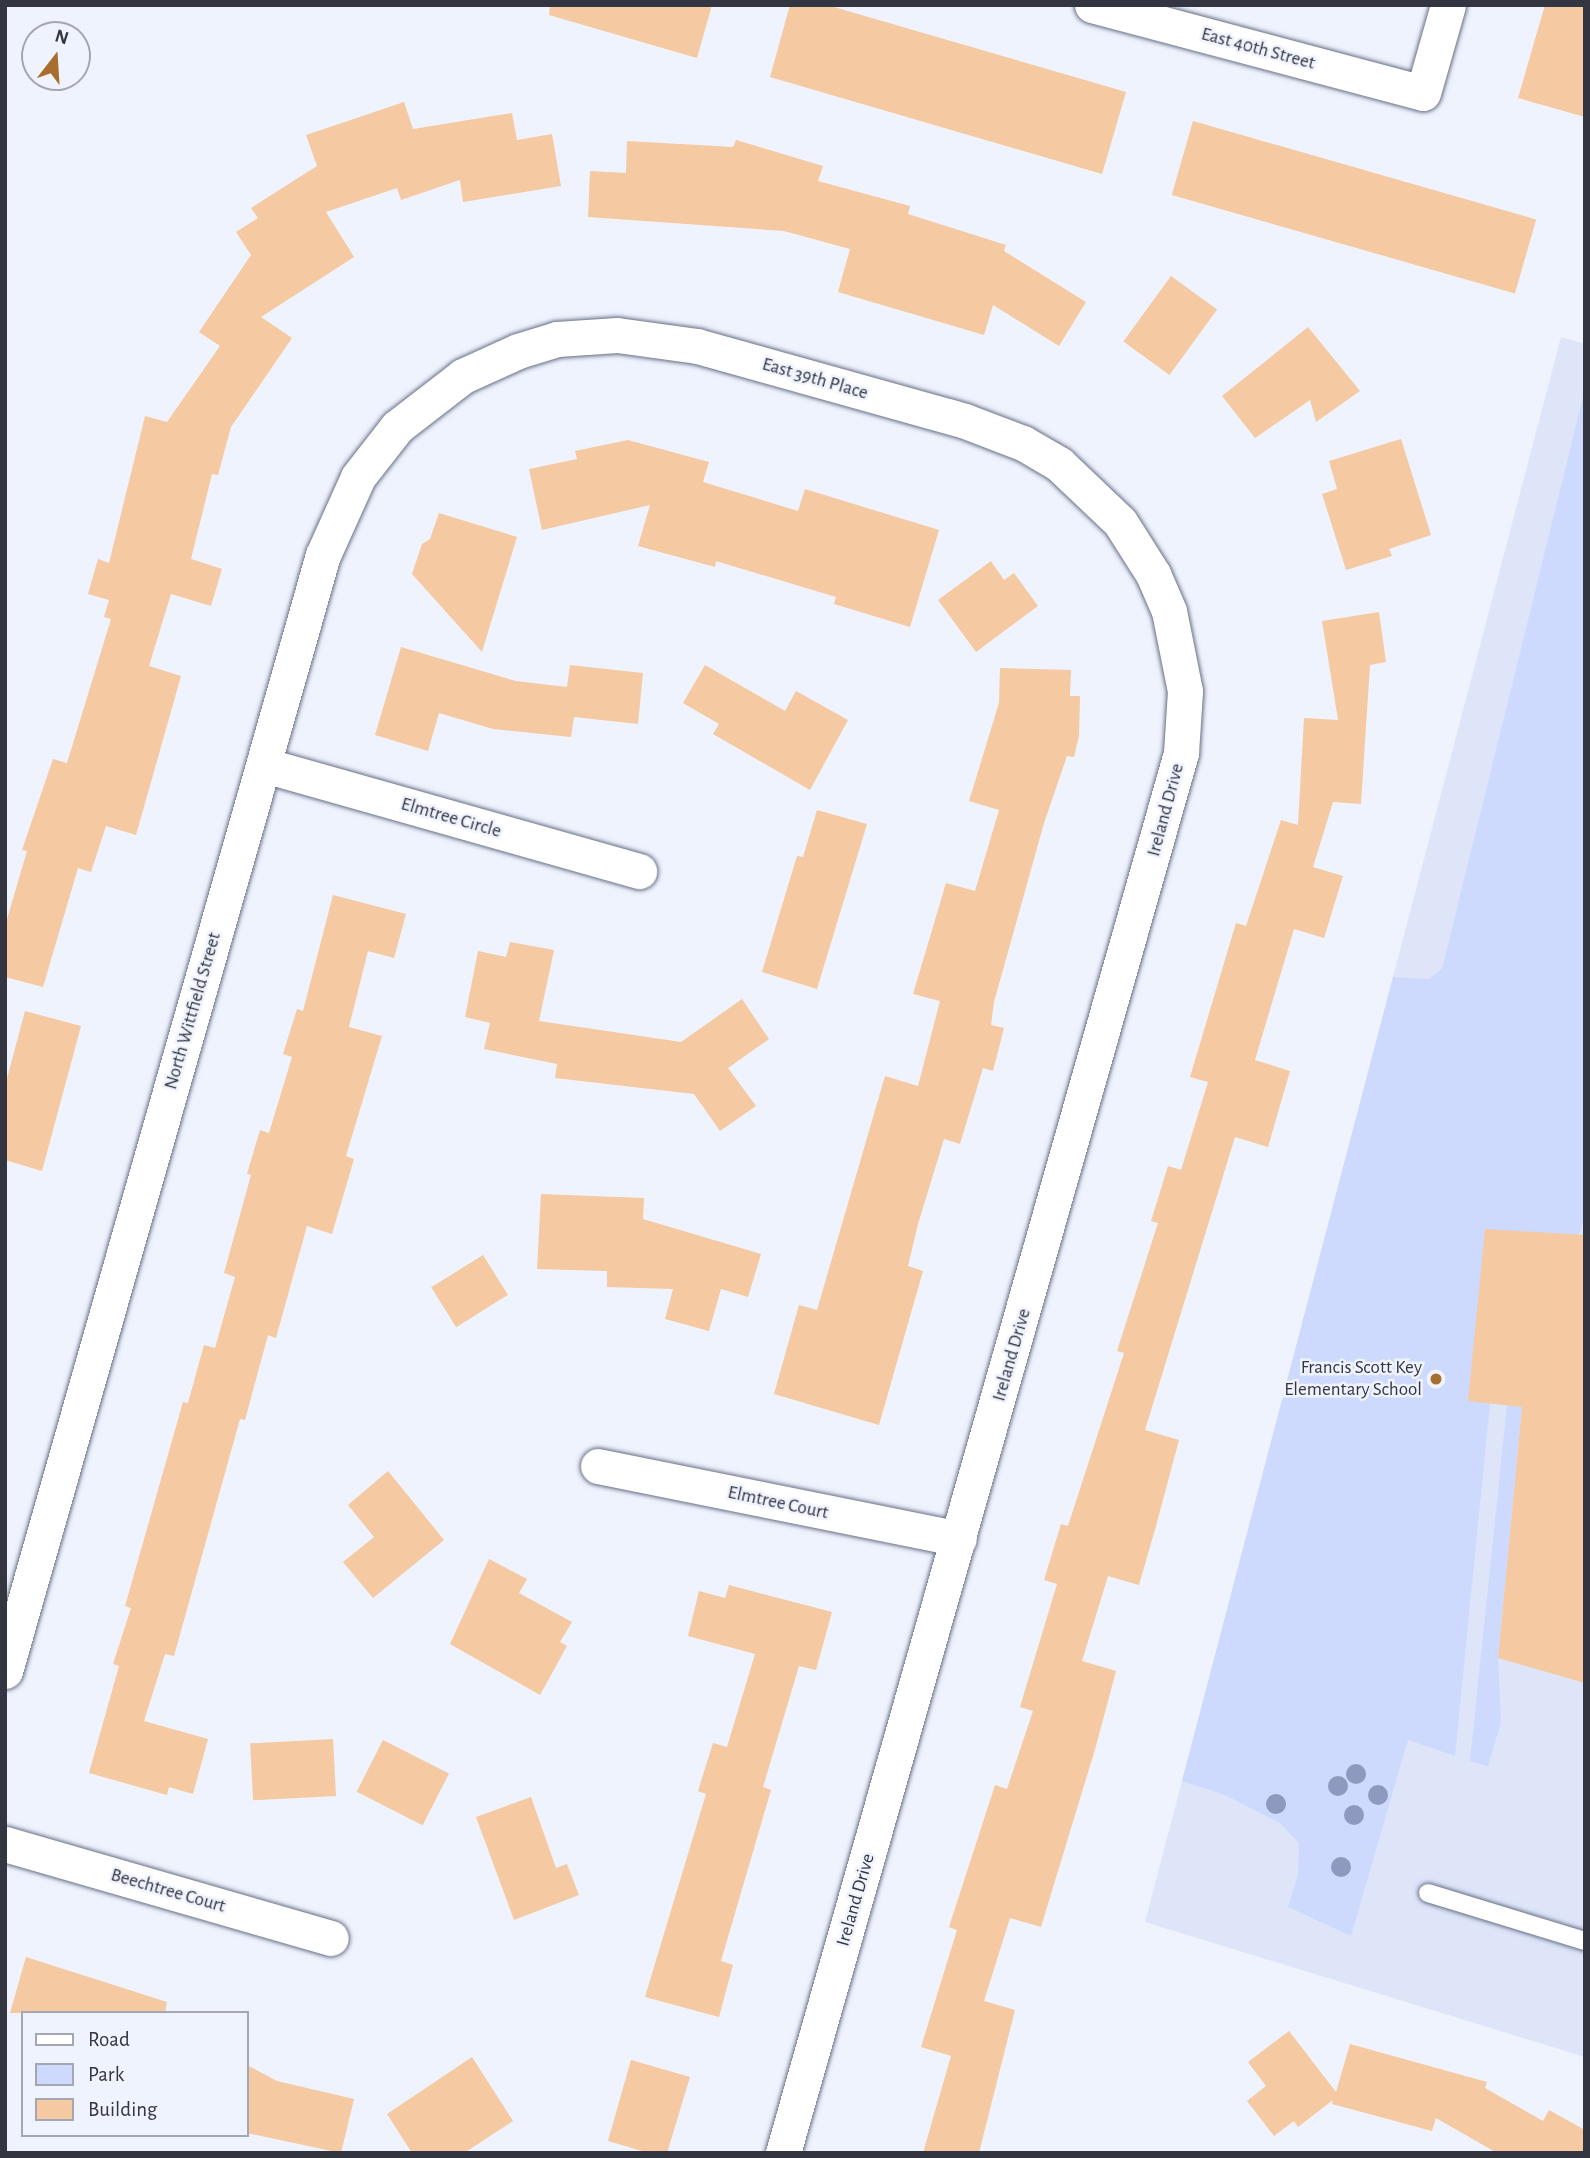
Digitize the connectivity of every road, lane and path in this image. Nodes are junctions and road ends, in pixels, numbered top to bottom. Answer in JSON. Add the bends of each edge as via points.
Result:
{"nodes":[{"id":1,"x":1092,"y":5,"type":"edge"},
{"id":2,"x":1448,"y":5,"type":"edge"},
{"id":3,"x":446,"y":387,"type":"joint"},
{"id":4,"x":1143,"y":557,"type":"joint"},
{"id":5,"x":264,"y":765,"type":"junction"},
{"id":6,"x":639,"y":871,"type":"dead end"},
{"id":7,"x":598,"y":1466,"type":"dead end"},
{"id":8,"x":959,"y":1539,"type":"junction"},
{"id":9,"x":5,"y":1671,"type":"edge"},
{"id":10,"x":5,"y":1844,"type":"edge"},
{"id":11,"x":1428,"y":1893,"type":"dead end"},
{"id":12,"x":331,"y":1938,"type":"dead end"},
{"id":13,"x":1585,"y":1941,"type":"edge"},
{"id":14,"x":783,"y":2153,"type":"edge"}],
"edges":[{"from":1,"to":2,"type":"street","name":"East 40th Street","via":[[1423,93]]},
{"from":3,"to":4,"type":"street","name":"East 39th Place","via":[[499,359],[557,339],[618,335],[697,346],[965,421],[1023,443],[1090,492],[1119,522]]},
{"from":3,"to":5,"type":"street","name":"North Wittfield Street","via":[[397,427],[346,498],[323,555]]},
{"from":4,"to":8,"type":"street","name":"Ireland Drive","via":[[1169,611],[1179,651],[1185,712],[1178,772]]},
{"from":5,"to":6,"type":"street","name":"Elmtree Circle"},
{"from":5,"to":9,"type":"street","name":"North Wittfield Street"},
{"from":7,"to":8,"type":"street","name":"Elmtree Court"},
{"from":8,"to":14,"type":"street","name":"Ireland Drive"},
{"from":10,"to":12,"type":"street","name":"Beechtree Court"},
{"from":11,"to":13,"type":"lane"}]}
